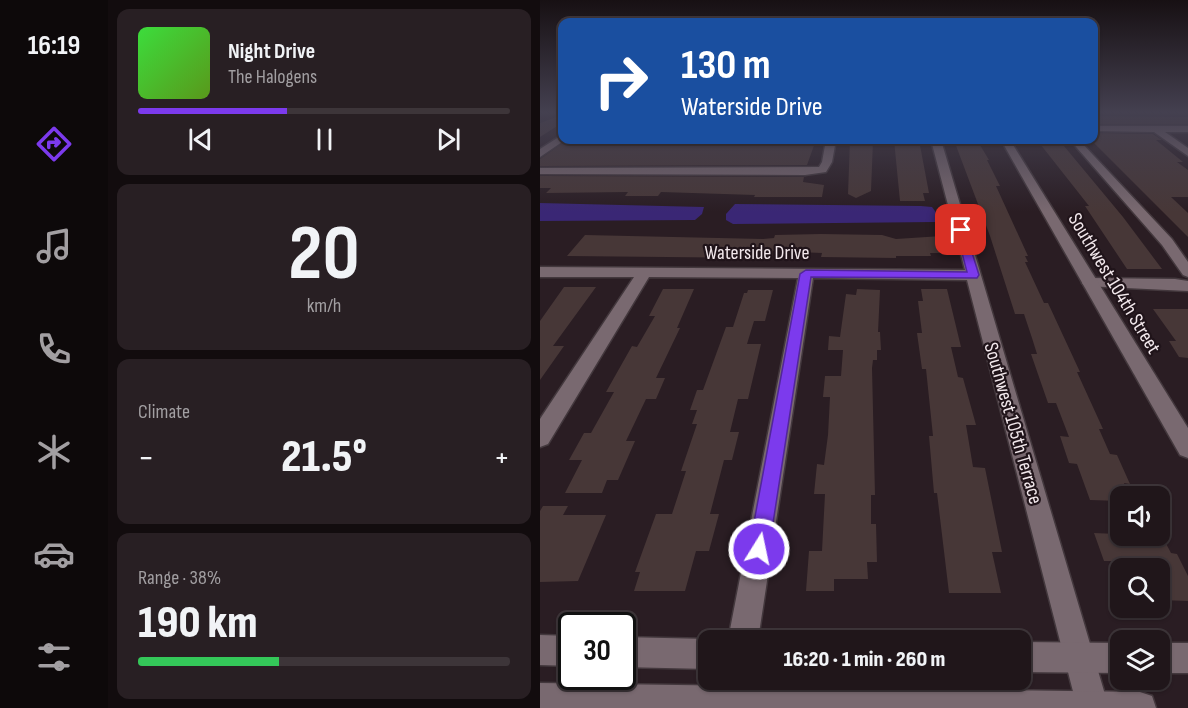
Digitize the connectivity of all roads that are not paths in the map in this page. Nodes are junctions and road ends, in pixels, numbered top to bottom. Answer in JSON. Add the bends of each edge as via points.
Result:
{"nodes":[{"id":1,"x":830,"y":146,"type":"edge"},
{"id":2,"x":938,"y":146,"type":"edge"},
{"id":3,"x":1009,"y":146,"type":"edge"},
{"id":4,"x":1080,"y":146,"type":"edge"},
{"id":5,"x":540,"y":171,"type":"edge"},
{"id":6,"x":540,"y":272,"type":"edge"},
{"id":7,"x":1188,"y":272,"type":"edge"},
{"id":8,"x":644,"y":273,"type":"junction"},
{"id":9,"x":806,"y":274,"type":"junction"},
{"id":10,"x":973,"y":275,"type":"junction"},
{"id":11,"x":1188,"y":286,"type":"edge"},
{"id":12,"x":1093,"y":289,"type":"junction"},
{"id":13,"x":1188,"y":294,"type":"edge"},
{"id":14,"x":540,"y":437,"type":"edge"},
{"id":15,"x":1188,"y":448,"type":"edge"},
{"id":16,"x":745,"y":630,"type":"edge"},
{"id":17,"x":540,"y":650,"type":"edge"},
{"id":18,"x":558,"y":651,"type":"edge"},
{"id":19,"x":636,"y":652,"type":"edge"},
{"id":20,"x":698,"y":654,"type":"edge"},
{"id":21,"x":1031,"y":657,"type":"edge"},
{"id":22,"x":1079,"y":658,"type":"junction"},
{"id":23,"x":1110,"y":658,"type":"edge"},
{"id":24,"x":1170,"y":658,"type":"edge"},
{"id":25,"x":1188,"y":658,"type":"edge"},
{"id":26,"x":735,"y":691,"type":"edge"},
{"id":27,"x":540,"y":699,"type":"edge"},
{"id":28,"x":1093,"y":707,"type":"edge"},
{"id":29,"x":1140,"y":708,"type":"edge"}],
"edges":[{"from":1,"to":5,"type":"street","via":[[822,170],[805,172]]},
{"from":2,"to":10,"type":"street","name":"Southwest 105th Terrace"},
{"from":3,"to":12,"type":"street","name":"Southwest 104th Street"},
{"from":4,"to":7,"type":"street","via":[[1167,242]]},
{"from":6,"to":8,"type":"street","name":"Waterside Drive"},
{"from":8,"to":9,"type":"street","name":"Waterside Drive"},
{"from":8,"to":14,"type":"street"},
{"from":9,"to":10,"type":"street","name":"Waterside Drive"},
{"from":9,"to":16,"type":"street"},
{"from":10,"to":22,"type":"street","name":"Southwest 105th Terrace"},
{"from":11,"to":12,"type":"street"},
{"from":12,"to":13,"type":"street"},
{"from":12,"to":15,"type":"street","name":"Southwest 104th Street"},
{"from":17,"to":18,"type":"street"},
{"from":19,"to":20,"type":"street"},
{"from":21,"to":22,"type":"street"},
{"from":22,"to":23,"type":"street"},
{"from":22,"to":28,"type":"street","name":"Southwest 105th Terrace"},
{"from":24,"to":25,"type":"street"},
{"from":26,"to":27,"type":"street"},
{"from":26,"to":28,"type":"street"},
{"from":28,"to":29,"type":"street"}]}
